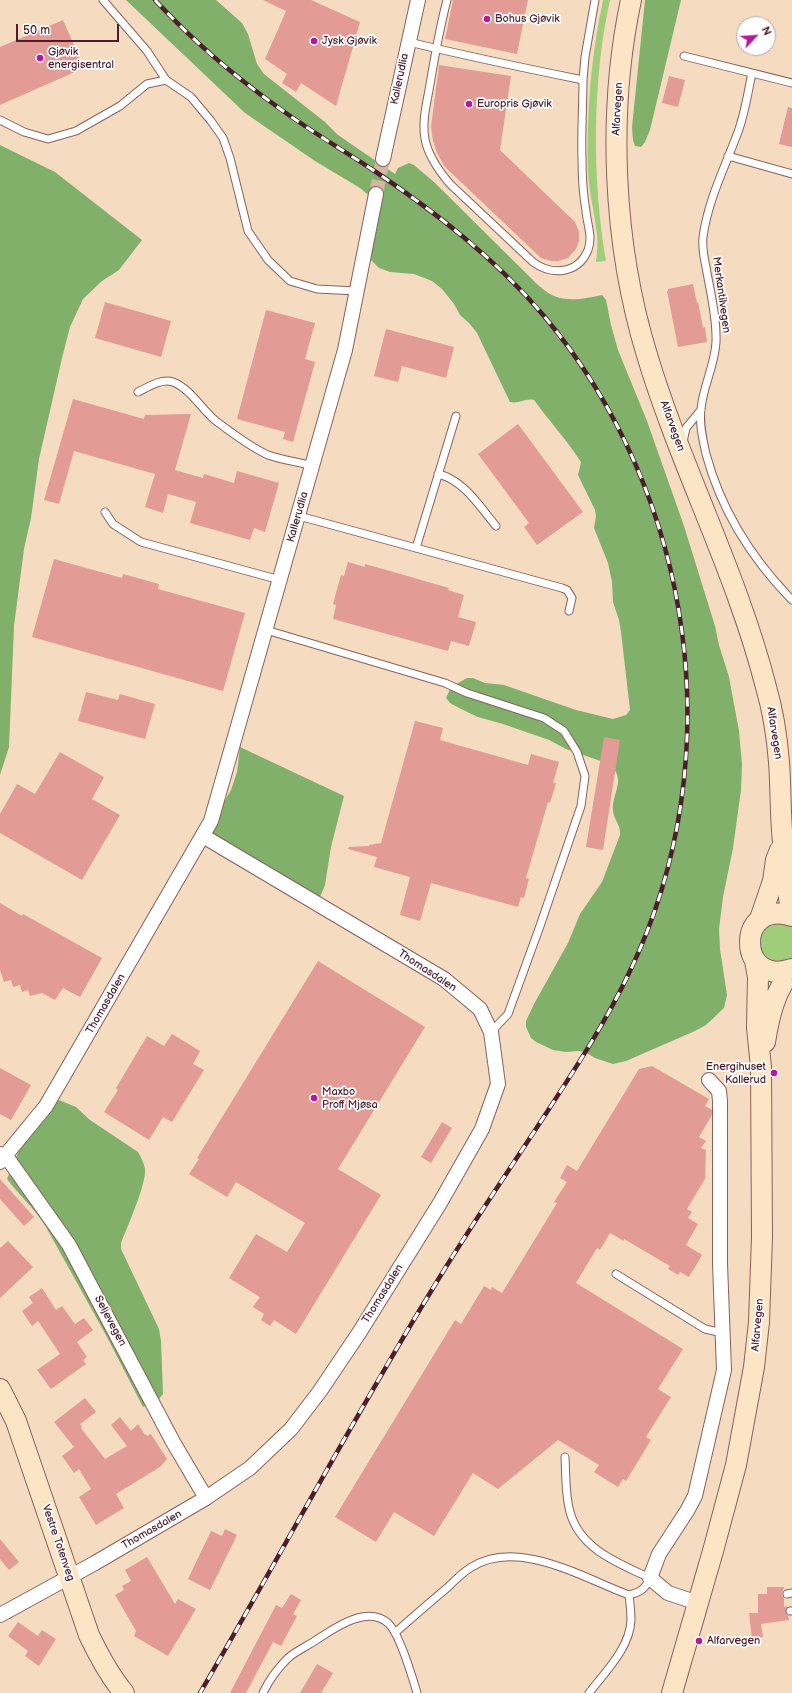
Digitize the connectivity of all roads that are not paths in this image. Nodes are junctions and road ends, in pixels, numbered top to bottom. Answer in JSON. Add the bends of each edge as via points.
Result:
{"nodes":[{"id":1,"x":104,"y":0,"type":"edge"},
{"id":2,"x":418,"y":0,"type":"edge"},
{"id":3,"x":447,"y":0,"type":"edge"},
{"id":4,"x":596,"y":0,"type":"edge"},
{"id":5,"x":631,"y":0,"type":"edge"},
{"id":6,"x":409,"y":42,"type":"junction"},
{"id":7,"x":435,"y":48,"type":"junction"},
{"id":8,"x":684,"y":56,"type":"dead end"},
{"id":9,"x":752,"y":73,"type":"junction"},
{"id":10,"x":166,"y":80,"type":"junction"},
{"id":11,"x":583,"y":80,"type":"junction"},
{"id":12,"x":792,"y":83,"type":"edge"},
{"id":13,"x":0,"y":120,"type":"edge"},
{"id":14,"x":728,"y":156,"type":"junction"},
{"id":15,"x":383,"y":159,"type":"tunnel mouth"},
{"id":16,"x":792,"y":174,"type":"edge"},
{"id":17,"x":376,"y":194,"type":"tunnel mouth"},
{"id":18,"x":357,"y":290,"type":"junction"},
{"id":19,"x":138,"y":392,"type":"dead end"},
{"id":20,"x":701,"y":410,"type":"junction"},
{"id":21,"x":456,"y":416,"type":"dead end"},
{"id":22,"x":681,"y":453,"type":"junction"},
{"id":23,"x":313,"y":466,"type":"junction"},
{"id":24,"x":438,"y":474,"type":"junction"},
{"id":25,"x":104,"y":512,"type":"dead end"},
{"id":26,"x":299,"y":516,"type":"junction"},
{"id":27,"x":496,"y":526,"type":"dead end"},
{"id":28,"x":416,"y":548,"type":"junction"},
{"id":29,"x":280,"y":580,"type":"junction"},
{"id":30,"x":792,"y":600,"type":"edge"},
{"id":31,"x":569,"y":612,"type":"dead end"},
{"id":32,"x":266,"y":630,"type":"junction"},
{"id":33,"x":203,"y":836,"type":"junction"},
{"id":34,"x":783,"y":842,"type":"junction"},
{"id":35,"x":792,"y":912,"type":"edge"},
{"id":36,"x":792,"y":916,"type":"edge"},
{"id":37,"x":760,"y":919,"type":"junction"},
{"id":38,"x":755,"y":961,"type":"junction"},
{"id":39,"x":792,"y":970,"type":"edge"},
{"id":40,"x":491,"y":1032,"type":"junction"},
{"id":41,"x":761,"y":1067,"type":"junction"},
{"id":42,"x":709,"y":1080,"type":"dead end"},
{"id":43,"x":2,"y":1157,"type":"edge"},
{"id":44,"x":616,"y":1274,"type":"dead end"},
{"id":45,"x":723,"y":1333,"type":"junction"},
{"id":46,"x":0,"y":1390,"type":"edge"},
{"id":47,"x":565,"y":1457,"type":"dead end"},
{"id":48,"x":206,"y":1498,"type":"junction"},
{"id":49,"x":70,"y":1576,"type":"junction"},
{"id":50,"x":650,"y":1578,"type":"junction"},
{"id":51,"x":629,"y":1595,"type":"junction"},
{"id":52,"x":698,"y":1603,"type":"junction"},
{"id":53,"x":0,"y":1615,"type":"edge"},
{"id":54,"x":396,"y":1632,"type":"junction"},
{"id":55,"x":416,"y":1689,"type":"edge"},
{"id":56,"x":124,"y":1693,"type":"edge"},
{"id":57,"x":263,"y":1693,"type":"edge"},
{"id":58,"x":410,"y":1693,"type":"edge"},
{"id":59,"x":588,"y":1693,"type":"edge"},
{"id":60,"x":672,"y":1693,"type":"edge"}],
"edges":[{"from":1,"to":10,"type":"lane","via":[[147,51]]},
{"from":2,"to":6,"type":"street","name":"Kallerudlia"},
{"from":3,"to":7,"type":"lane"},
{"from":4,"to":11,"type":"lane"},
{"from":5,"to":22,"type":"main road","name":"Alfarvegen","via":[[622,48],[616,133],[623,240],[632,295],[646,353]]},
{"from":6,"to":7,"type":"lane"},
{"from":6,"to":15,"type":"street","name":"Kallerudlia"},
{"from":7,"to":11,"type":"lane"},
{"from":7,"to":11,"type":"lane","via":[[424,120],[425,138],[432,159],[450,184],[518,250],[541,268],[551,271],[559,272],[577,264],[588,250],[590,241],[582,158]]},
{"from":8,"to":9,"type":"lane"},
{"from":9,"to":12,"type":"lane"},
{"from":9,"to":14,"type":"lane","name":"Merkantilvegen","via":[[739,130]]},
{"from":10,"to":13,"type":"lane","via":[[147,84],[120,106],[76,131],[48,139],[24,132]]},
{"from":10,"to":18,"type":"lane","via":[[191,97],[223,138],[248,231],[268,260],[290,281],[317,289]]},
{"from":14,"to":16,"type":"lane"},
{"from":14,"to":20,"type":"lane","name":"Merkantilvegen","via":[[717,181],[703,238],[717,334],[714,359]]},
{"from":17,"to":18,"type":"street","name":"Kallerudlia"},
{"from":18,"to":23,"type":"street","name":"Kallerudlia","via":[[345,350]]},
{"from":19,"to":23,"type":"lane","via":[[165,381],[173,382],[188,392],[215,421],[268,455]]},
{"from":20,"to":22,"type":"lane","via":[[686,428]]},
{"from":20,"to":30,"type":"lane","name":"Merkantilvegen","via":[[701,428],[709,464],[726,506],[760,564]]},
{"from":21,"to":24,"type":"lane"},
{"from":22,"to":34,"type":"main road","name":"Alfarvegen","via":[[742,608],[767,689],[779,760]]},
{"from":23,"to":26,"type":"street","name":"Kallerudlia"},
{"from":24,"to":27,"type":"lane","via":[[447,476],[466,490]]},
{"from":24,"to":28,"type":"lane"},
{"from":25,"to":29,"type":"lane","via":[[113,524],[141,542]]},
{"from":26,"to":28,"type":"lane"},
{"from":26,"to":29,"type":"street","name":"Kallerudlia"},
{"from":28,"to":31,"type":"lane","via":[[567,590],[572,598]]},
{"from":29,"to":32,"type":"street","name":"Kallerudlia"},
{"from":32,"to":33,"type":"street","name":"Kallerudlia","via":[[211,821]]},
{"from":32,"to":40,"type":"lane","via":[[445,683],[467,693],[544,718],[564,731],[577,752],[585,776],[581,806],[508,1014]]},
{"from":33,"to":40,"type":"street","name":"Thomasdalen","via":[[444,979],[480,1009]]},
{"from":33,"to":43,"type":"street","name":"Thomasdalen","via":[[46,1106]]},
{"from":34,"to":35,"type":"main road","name":"Alfarvegen"},
{"from":34,"to":37,"type":"main road","name":"Alfarvegen"},
{"from":36,"to":37,"type":"main road","via":[[782,913],[771,914]]},
{"from":37,"to":38,"type":"main road","name":"Alfarvegen","via":[[749,939]]},
{"from":38,"to":39,"type":"main road","via":[[772,972]]},
{"from":38,"to":41,"type":"main road","name":"Alfarvegen","via":[[758,977],[757,1028]]},
{"from":39,"to":41,"type":"main road","name":"Alfarvegen","via":[[783,980],[775,1000]]},
{"from":40,"to":48,"type":"street","name":"Thomasdalen","via":[[498,1084],[482,1129],[440,1203],[359,1334],[291,1429],[250,1468]]},
{"from":41,"to":52,"type":"main road","name":"Alfarvegen","via":[[762,1272],[754,1367],[736,1465]]},
{"from":42,"to":45,"type":"street","via":[[719,1091],[720,1101],[720,1264]]},
{"from":43,"to":48,"type":"street","name":"Seljevegen","via":[[69,1245]]},
{"from":44,"to":45,"type":"lane","via":[[705,1329]]},
{"from":45,"to":50,"type":"street","via":[[724,1370],[695,1496],[659,1554]]},
{"from":46,"to":49,"type":"main road","name":"Vestre Totenveg","via":[[16,1421]]},
{"from":47,"to":50,"type":"lane","via":[[566,1490],[570,1513],[576,1527],[598,1552]]},
{"from":48,"to":49,"type":"street","name":"Thomasdalen"},
{"from":49,"to":53,"type":"street","name":"Thomasdalen"},
{"from":49,"to":56,"type":"main road","name":"Vestre Totenveg","via":[[97,1654]]},
{"from":50,"to":51,"type":"lane","via":[[645,1589]]},
{"from":50,"to":52,"type":"street","via":[[668,1593]]},
{"from":51,"to":54,"type":"lane","via":[[564,1568],[527,1558],[502,1557],[486,1560],[470,1568]]},
{"from":51,"to":59,"type":"lane","via":[[631,1622],[626,1639],[617,1657]]},
{"from":52,"to":60,"type":"main road","name":"Alfarvegen"},
{"from":54,"to":55,"type":"lane"},
{"from":54,"to":57,"type":"lane","via":[[381,1618],[348,1621],[289,1657]]},
{"from":55,"to":58,"type":"lane"}]}
